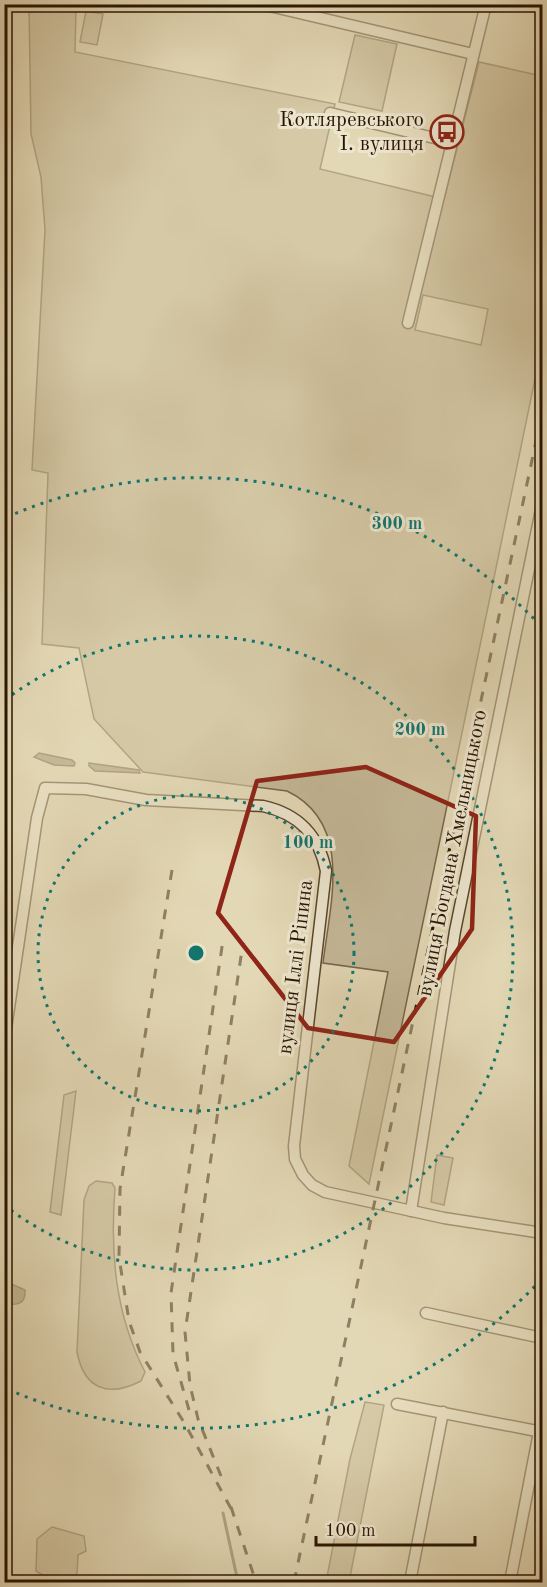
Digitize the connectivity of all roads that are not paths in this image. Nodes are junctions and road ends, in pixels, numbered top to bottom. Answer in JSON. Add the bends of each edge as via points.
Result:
{"nodes":[{"id":1,"x":261,"y":4,"type":"edge"},
{"id":2,"x":486,"y":4,"type":"edge"},
{"id":3,"x":473,"y":54,"type":"junction"},
{"id":4,"x":330,"y":113,"type":"dead end"},
{"id":5,"x":451,"y":142,"type":"junction"},
{"id":6,"x":408,"y":323,"type":"dead end"},
{"id":7,"x":543,"y":505,"type":"edge"},
{"id":8,"x":4,"y":1042,"type":"edge"},
{"id":9,"x":411,"y":1211,"type":"junction"},
{"id":10,"x":543,"y":1233,"type":"edge"},
{"id":11,"x":426,"y":1313,"type":"dead end"},
{"id":12,"x":543,"y":1338,"type":"edge"},
{"id":13,"x":397,"y":1404,"type":"dead end"},
{"id":14,"x":443,"y":1412,"type":"junction"},
{"id":15,"x":541,"y":1432,"type":"edge"},
{"id":16,"x":410,"y":1582,"type":"edge"},
{"id":17,"x":510,"y":1582,"type":"edge"}],
"edges":[{"from":1,"to":3,"type":"street"},
{"from":2,"to":3,"type":"street"},
{"from":3,"to":5,"type":"street"},
{"from":4,"to":5,"type":"street"},
{"from":5,"to":6,"type":"street"},
{"from":7,"to":9,"type":"street","name":"вулиця Богдана Хмельницького","via":[[455,931]]},
{"from":8,"to":9,"type":"street","name":"вулиця Іллі Ріпина","via":[[37,818],[45,788],[277,809],[303,823],[312,834],[327,872],[295,1159],[312,1185],[325,1192]]},
{"from":9,"to":10,"type":"street","name":"вулиця Іллі Ріпина"},
{"from":11,"to":12,"type":"street"},
{"from":13,"to":14,"type":"street"},
{"from":14,"to":15,"type":"street"},
{"from":14,"to":16,"type":"street"},
{"from":15,"to":17,"type":"street"}]}
